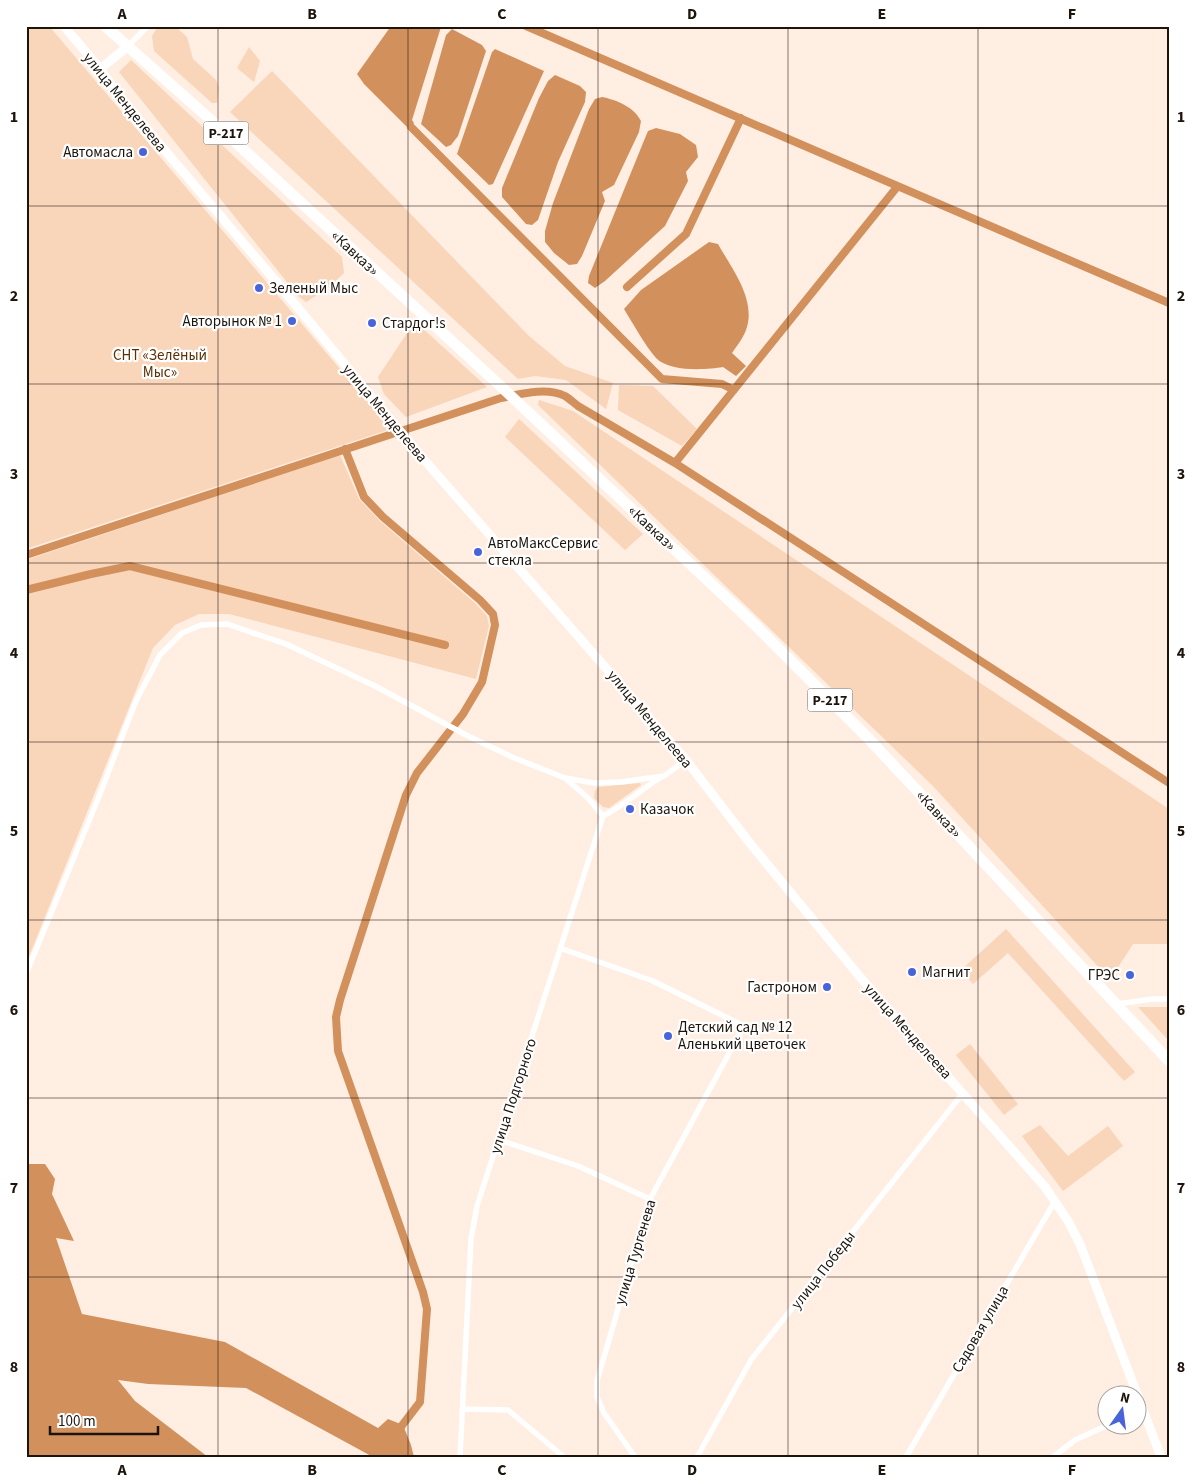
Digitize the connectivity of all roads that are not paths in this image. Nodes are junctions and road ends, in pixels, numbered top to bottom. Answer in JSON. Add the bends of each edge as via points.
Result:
{"nodes":[{"id":1,"x":64,"y":26,"type":"edge"},
{"id":2,"x":105,"y":26,"type":"edge"},
{"id":3,"x":148,"y":26,"type":"edge"},
{"id":4,"x":127,"y":47,"type":"junction"},
{"id":5,"x":100,"y":69,"type":"junction"},
{"id":6,"x":686,"y":760,"type":"junction"},
{"id":7,"x":664,"y":776,"type":"junction"},
{"id":8,"x":565,"y":778,"type":"junction"},
{"id":9,"x":603,"y":816,"type":"junction"},
{"id":10,"x":560,"y":948,"type":"junction"},
{"id":11,"x":26,"y":974,"type":"edge"},
{"id":12,"x":1169,"y":999,"type":"edge"},
{"id":13,"x":1117,"y":1004,"type":"junction"},
{"id":14,"x":1169,"y":1061,"type":"edge"},
{"id":15,"x":962,"y":1093,"type":"junction"},
{"id":16,"x":499,"y":1140,"type":"junction"},
{"id":17,"x":650,"y":1199,"type":"junction"},
{"id":18,"x":1055,"y":1201,"type":"junction"},
{"id":19,"x":1131,"y":1386,"type":"edge"},
{"id":20,"x":463,"y":1409,"type":"junction"},
{"id":21,"x":1148,"y":1429,"type":"edge"},
{"id":22,"x":1098,"y":1430,"type":"edge"},
{"id":23,"x":460,"y":1457,"type":"edge"},
{"id":24,"x":564,"y":1457,"type":"edge"},
{"id":25,"x":635,"y":1457,"type":"edge"},
{"id":26,"x":697,"y":1457,"type":"edge"},
{"id":27,"x":906,"y":1457,"type":"edge"},
{"id":28,"x":1053,"y":1457,"type":"edge"},
{"id":29,"x":1161,"y":1457,"type":"edge"}],
"edges":[{"from":1,"to":5,"type":"main road","name":"улица Менделеева"},
{"from":2,"to":4,"type":"highway","name":"«Кавказ»","number":"Р-217"},
{"from":3,"to":4,"type":"street"},
{"from":4,"to":5,"type":"main road"},
{"from":4,"to":13,"type":"highway","name":"«Кавказ»","number":"Р-217","via":[[496,381],[750,620],[868,738]]},
{"from":5,"to":6,"type":"main road","name":"улица Менделеева","via":[[123,101],[389,419]]},
{"from":6,"to":7,"type":"street"},
{"from":6,"to":15,"type":"main road","name":"улица Менделеева","via":[[748,842]]},
{"from":7,"to":8,"type":"street","via":[[594,783]]},
{"from":7,"to":9,"type":"street"},
{"from":8,"to":9,"type":"street"},
{"from":8,"to":11,"type":"street","via":[[466,735],[377,687],[286,644],[227,624],[201,625],[182,633],[160,655],[136,700]]},
{"from":9,"to":10,"type":"street","name":"улица Подгорного"},
{"from":10,"to":16,"type":"street","name":"улица Подгорного"},
{"from":10,"to":17,"type":"street","name":"улица Тургенева","via":[[652,981],[744,1026]]},
{"from":12,"to":13,"type":"street"},
{"from":13,"to":14,"type":"highway","name":"«Кавказ»","number":"Р-217"},
{"from":15,"to":18,"type":"main road","name":"улица Менделеева"},
{"from":15,"to":26,"type":"street","name":"улица Победы","via":[[751,1360]]},
{"from":16,"to":17,"type":"street","via":[[578,1166]]},
{"from":16,"to":20,"type":"street","name":"улица Подгорного","via":[[477,1206],[471,1239]]},
{"from":17,"to":25,"type":"street","name":"улица Тургенева","via":[[597,1381],[597,1397],[604,1413]]},
{"from":18,"to":19,"type":"main road","name":"улица Менделеева","via":[[1080,1244]]},
{"from":18,"to":27,"type":"street","name":"Садовая улица"},
{"from":20,"to":23,"type":"street","name":"улица Подгорного"},
{"from":20,"to":24,"type":"street","via":[[508,1410]]},
{"from":21,"to":29,"type":"main road","name":"улица Менделеева"},
{"from":22,"to":28,"type":"street","via":[[1075,1440]]}]}
